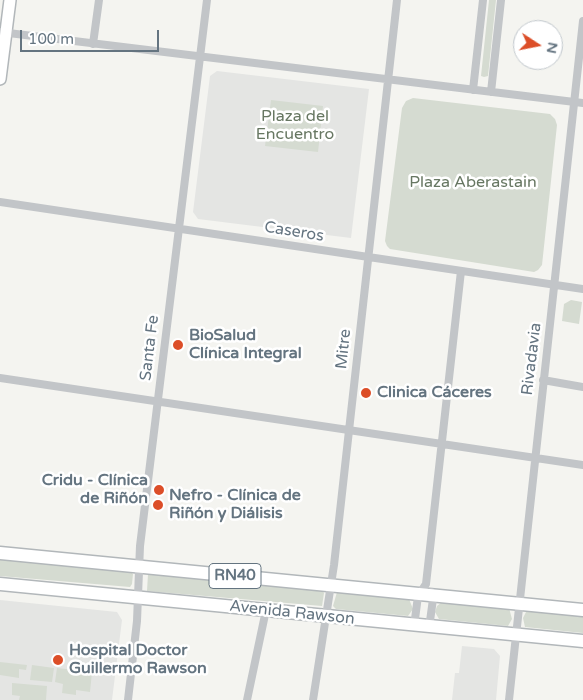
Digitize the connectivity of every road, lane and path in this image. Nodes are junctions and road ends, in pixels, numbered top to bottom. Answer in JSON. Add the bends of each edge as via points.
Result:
{"nodes":[{"id":1,"x":10,"y":0,"type":"edge"},
{"id":2,"x":99,"y":0,"type":"edge"},
{"id":3,"x":208,"y":0,"type":"edge"},
{"id":4,"x":397,"y":0,"type":"edge"},
{"id":5,"x":483,"y":0,"type":"edge"},
{"id":6,"x":501,"y":0,"type":"edge"},
{"id":7,"x":583,"y":21,"type":"edge"},
{"id":8,"x":3,"y":32,"type":"edge"},
{"id":9,"x":94,"y":44,"type":"junction"},
{"id":10,"x":200,"y":57,"type":"junction"},
{"id":11,"x":0,"y":78,"type":"edge"},
{"id":12,"x":388,"y":79,"type":"junction"},
{"id":13,"x":474,"y":90,"type":"junction"},
{"id":14,"x":491,"y":92,"type":"junction"},
{"id":15,"x":574,"y":102,"type":"junction"},
{"id":16,"x":583,"y":103,"type":"edge"},
{"id":17,"x":0,"y":202,"type":"edge"},
{"id":18,"x":179,"y":228,"type":"junction"},
{"id":19,"x":368,"y":257,"type":"junction"},
{"id":20,"x":461,"y":271,"type":"junction"},
{"id":21,"x":554,"y":285,"type":"junction"},
{"id":22,"x":583,"y":289,"type":"edge"},
{"id":23,"x":0,"y":378,"type":"edge"},
{"id":24,"x":543,"y":380,"type":"junction"},
{"id":25,"x":583,"y":387,"type":"edge"},
{"id":26,"x":158,"y":402,"type":"junction"},
{"id":27,"x":349,"y":430,"type":"junction"},
{"id":28,"x":442,"y":444,"type":"junction"},
{"id":29,"x":534,"y":458,"type":"junction"},
{"id":30,"x":583,"y":465,"type":"edge"},
{"id":31,"x":0,"y":553,"type":"edge"},
{"id":32,"x":139,"y":566,"type":"junction"},
{"id":33,"x":0,"y":584,"type":"edge"},
{"id":34,"x":331,"y":585,"type":"junction"},
{"id":35,"x":426,"y":591,"type":"junction"},
{"id":36,"x":138,"y":598,"type":"junction"},
{"id":37,"x":518,"y":603,"type":"junction"},
{"id":38,"x":266,"y":610,"type":"junction"},
{"id":39,"x":583,"y":610,"type":"edge"},
{"id":40,"x":326,"y":616,"type":"junction"},
{"id":41,"x":422,"y":626,"type":"junction"},
{"id":42,"x":514,"y":635,"type":"junction"},
{"id":43,"x":583,"y":641,"type":"edge"},
{"id":44,"x":128,"y":700,"type":"edge"},
{"id":45,"x":247,"y":700,"type":"edge"},
{"id":46,"x":313,"y":700,"type":"edge"},
{"id":47,"x":509,"y":700,"type":"edge"}],
"edges":[{"from":1,"to":8,"type":"main road"},
{"from":2,"to":9,"type":"street"},
{"from":3,"to":10,"type":"street","name":"Santa Fe"},
{"from":4,"to":12,"type":"street","name":"Mitre"},
{"from":5,"to":13,"type":"street"},
{"from":6,"to":14,"type":"street"},
{"from":7,"to":15,"type":"street","name":"Rivadavia"},
{"from":8,"to":9,"type":"street"},
{"from":8,"to":11,"type":"main road"},
{"from":9,"to":10,"type":"street"},
{"from":10,"to":12,"type":"street"},
{"from":10,"to":18,"type":"street","name":"Santa Fe"},
{"from":12,"to":13,"type":"street"},
{"from":12,"to":19,"type":"street","name":"Mitre"},
{"from":13,"to":14,"type":"street"},
{"from":14,"to":15,"type":"street"},
{"from":15,"to":16,"type":"street"},
{"from":15,"to":21,"type":"street","name":"Rivadavia"},
{"from":17,"to":18,"type":"street","name":"Caseros"},
{"from":18,"to":19,"type":"street","name":"Caseros"},
{"from":18,"to":26,"type":"street","name":"Santa Fe"},
{"from":19,"to":20,"type":"street","name":"Caseros"},
{"from":19,"to":27,"type":"street","name":"Mitre"},
{"from":20,"to":21,"type":"street","name":"Caseros"},
{"from":20,"to":28,"type":"street"},
{"from":21,"to":22,"type":"street","name":"Caseros"},
{"from":21,"to":24,"type":"street","name":"Rivadavia"},
{"from":23,"to":26,"type":"street"},
{"from":24,"to":25,"type":"street"},
{"from":24,"to":29,"type":"street","name":"Rivadavia"},
{"from":26,"to":27,"type":"street"},
{"from":26,"to":32,"type":"street","name":"Santa Fe"},
{"from":27,"to":28,"type":"street"},
{"from":27,"to":34,"type":"street","name":"Mitre"},
{"from":28,"to":29,"type":"street"},
{"from":28,"to":35,"type":"street"},
{"from":29,"to":30,"type":"street"},
{"from":29,"to":37,"type":"street","name":"Rivadavia"},
{"from":31,"to":32,"type":"main road","name":"Avenida Rawson","number":"RN40"},
{"from":32,"to":34,"type":"main road","name":"Avenida Rawson","number":"RN40"},
{"from":32,"to":36,"type":"street","name":"Santa Fe"},
{"from":33,"to":36,"type":"main road","name":"Avenida Rawson","number":"RN40"},
{"from":34,"to":35,"type":"main road","name":"Avenida Rawson","number":"RN40"},
{"from":34,"to":40,"type":"street","name":"Mitre"},
{"from":35,"to":37,"type":"main road","name":"Avenida Rawson","number":"RN40"},
{"from":35,"to":41,"type":"street","via":[[430,621]]},
{"from":35,"to":41,"type":"street","via":[[415,619]]},
{"from":36,"to":38,"type":"main road","name":"Avenida Rawson","number":"RN40"},
{"from":36,"to":44,"type":"street","name":"Santa Fe"},
{"from":37,"to":39,"type":"main road","name":"Avenida Rawson","number":"RN40"},
{"from":37,"to":42,"type":"street","name":"Rivadavia"},
{"from":38,"to":40,"type":"main road","name":"Avenida Rawson","number":"RN40"},
{"from":38,"to":45,"type":"street"},
{"from":40,"to":41,"type":"main road","name":"Avenida Rawson","number":"RN40"},
{"from":40,"to":46,"type":"street","name":"Mitre"},
{"from":41,"to":42,"type":"main road","name":"Avenida Rawson","number":"RN40"},
{"from":42,"to":43,"type":"main road","name":"Avenida Rawson","number":"RN40"},
{"from":42,"to":47,"type":"street","name":"Rivadavia"}]}
